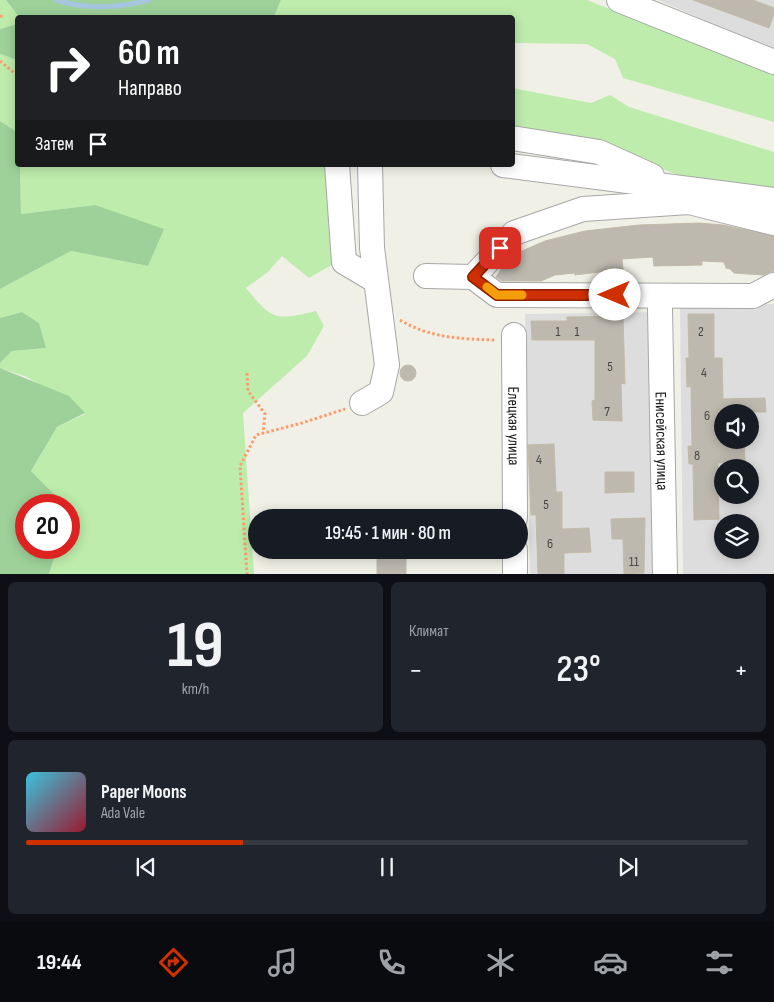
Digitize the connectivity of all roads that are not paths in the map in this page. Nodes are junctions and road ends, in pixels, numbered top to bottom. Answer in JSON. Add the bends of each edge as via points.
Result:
{"nodes":[{"id":1,"x":619,"y":0,"type":"edge"},
{"id":2,"x":774,"y":62,"type":"edge"},
{"id":3,"x":515,"y":138,"type":"edge"},
{"id":4,"x":515,"y":166,"type":"edge"},
{"id":5,"x":338,"y":167,"type":"edge"},
{"id":6,"x":370,"y":167,"type":"edge"},
{"id":7,"x":673,"y":185,"type":"junction"},
{"id":8,"x":774,"y":200,"type":"edge"},
{"id":9,"x":774,"y":223,"type":"edge"},
{"id":10,"x":426,"y":276,"type":"dead end"},
{"id":11,"x":473,"y":277,"type":"junction"},
{"id":12,"x":376,"y":281,"type":"junction"},
{"id":13,"x":774,"y":285,"type":"edge"},
{"id":14,"x":660,"y":309,"type":"dead end"},
{"id":15,"x":514,"y":338,"type":"road end"},
{"id":16,"x":362,"y":403,"type":"road end"},
{"id":17,"x":515,"y":509,"type":"edge"},
{"id":18,"x":515,"y":559,"type":"edge"},
{"id":19,"x":515,"y":574,"type":"edge"},
{"id":20,"x":665,"y":574,"type":"edge"}],
"edges":[{"from":1,"to":2,"type":"street"},
{"from":3,"to":7,"type":"street","via":[[599,152]]},
{"from":4,"to":7,"type":"street"},
{"from":5,"to":12,"type":"street","via":[[344,262]]},
{"from":6,"to":12,"type":"street"},
{"from":7,"to":8,"type":"street"},
{"from":9,"to":11,"type":"street","via":[[689,202],[583,209],[514,233]]},
{"from":10,"to":11,"type":"street"},
{"from":11,"to":13,"type":"street","via":[[497,295],[753,296]]},
{"from":12,"to":16,"type":"street","via":[[387,365],[381,392]]},
{"from":14,"to":20,"type":"street","name":"Енисейская улица"},
{"from":15,"to":17,"type":"street","name":"Елецкая улица"},
{"from":18,"to":19,"type":"street"}]}
